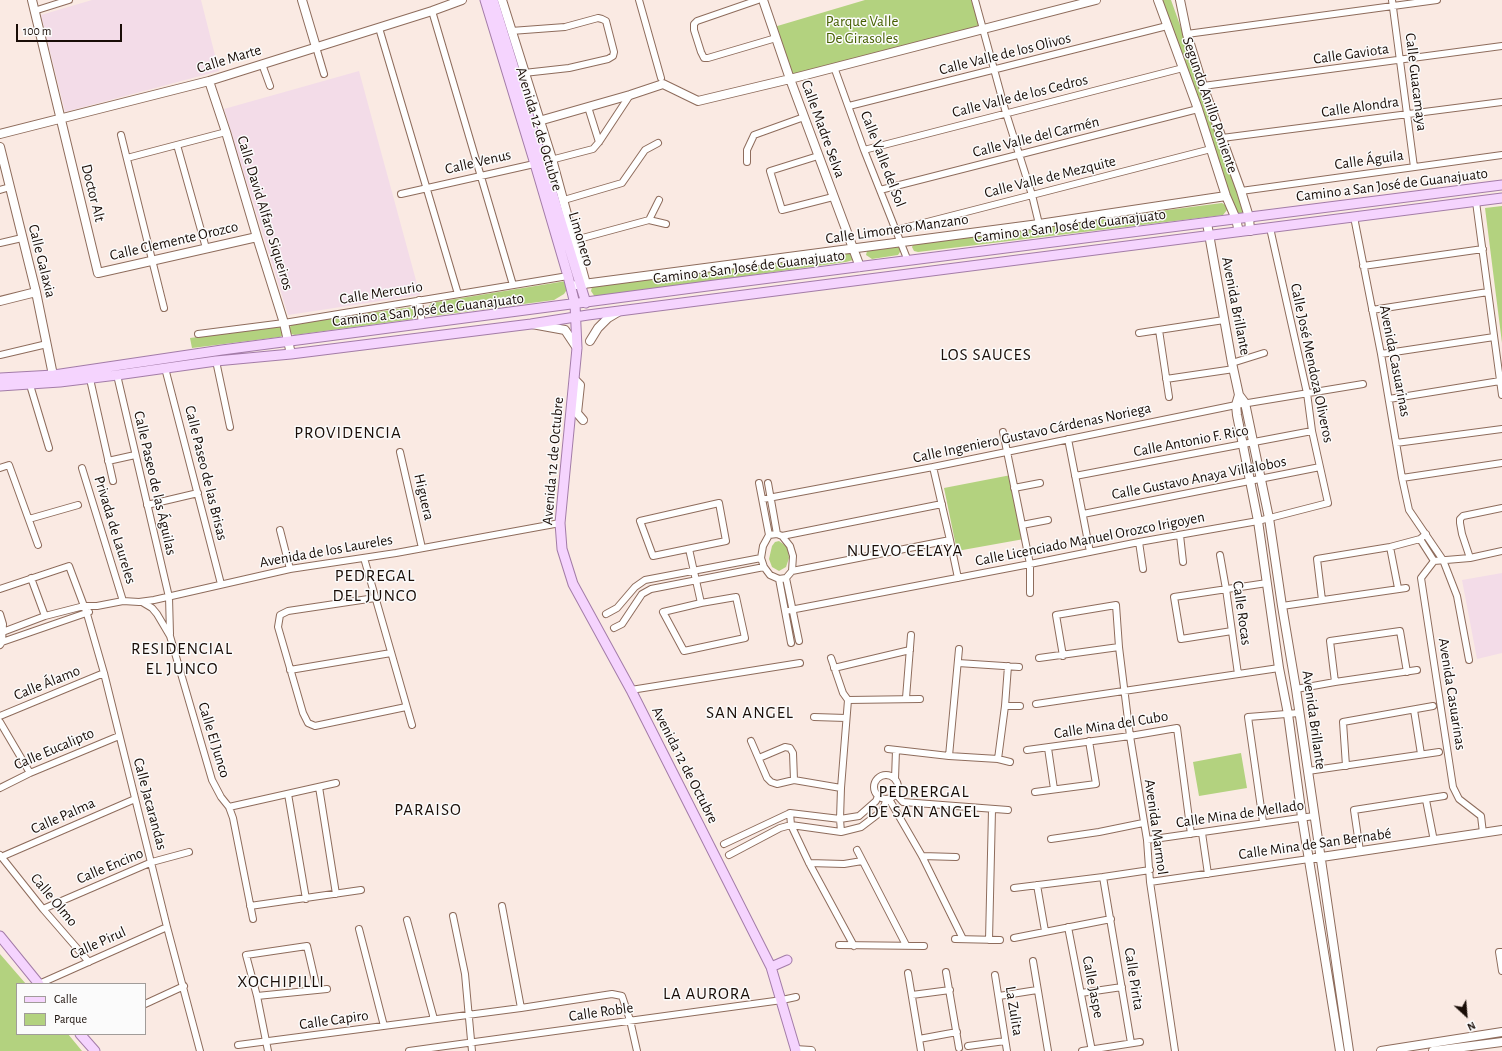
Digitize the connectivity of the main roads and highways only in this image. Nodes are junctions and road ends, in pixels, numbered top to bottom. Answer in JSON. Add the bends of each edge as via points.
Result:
{"nodes":[{"id":1,"x":485,"y":0,"type":"edge"},
{"id":2,"x":493,"y":0,"type":"edge"},
{"id":3,"x":543,"y":162,"type":"junction"},
{"id":4,"x":1502,"y":185,"type":"edge"},
{"id":5,"x":1502,"y":198,"type":"edge"},
{"id":6,"x":586,"y":303,"type":"junction"},
{"id":7,"x":575,"y":304,"type":"junction"},
{"id":8,"x":576,"y":318,"type":"junction"},
{"id":9,"x":0,"y":378,"type":"edge"},
{"id":10,"x":54,"y":379,"type":"junction"},
{"id":11,"x":0,"y":386,"type":"edge"},
{"id":12,"x":0,"y":936,"type":"edge"},
{"id":13,"x":787,"y":960,"type":"dead end"},
{"id":14,"x":771,"y":967,"type":"junction"},
{"id":15,"x":38,"y":983,"type":"edge"},
{"id":16,"x":82,"y":1035,"type":"edge"},
{"id":17,"x":95,"y":1051,"type":"edge"},
{"id":18,"x":794,"y":1051,"type":"edge"}],
"edges":[{"from":1,"to":3,"type":"main road","name":"Avenida 12 de Octubre"},
{"from":2,"to":3,"type":"main road","name":"Limonero"},
{"from":3,"to":6,"type":"main road","name":"Limonero","via":[[583,284]]},
{"from":3,"to":7,"type":"main road","name":"Avenida 12 de Octubre"},
{"from":4,"to":6,"type":"main road","name":"Camino a San José de Guanajuato"},
{"from":5,"to":8,"type":"main road","name":"Camino a San José de Guanajuato"},
{"from":6,"to":7,"type":"main road","name":"Camino a San José de Guanajuato"},
{"from":7,"to":8,"type":"main road","name":"Avenida 12 de Octubre"},
{"from":7,"to":10,"type":"main road","name":"Camino a San José de Guanajuato","via":[[222,350]]},
{"from":8,"to":10,"type":"main road","name":"Camino a San José de Guanajuato","via":[[216,361],[90,379]]},
{"from":8,"to":14,"type":"main road","name":"Avenida 12 de Octubre","via":[[577,348],[560,523],[562,549],[573,584],[631,690]]},
{"from":9,"to":10,"type":"main road","name":"Camino a San José de Guanajuato"},
{"from":10,"to":11,"type":"main road","name":"Camino a San José de Guanajuato","via":[[30,385]]},
{"from":12,"to":15,"type":"main road"},
{"from":13,"to":14,"type":"main road"},
{"from":14,"to":18,"type":"main road","name":"Avenida 12 de Octubre"},
{"from":16,"to":17,"type":"main road"}]}
